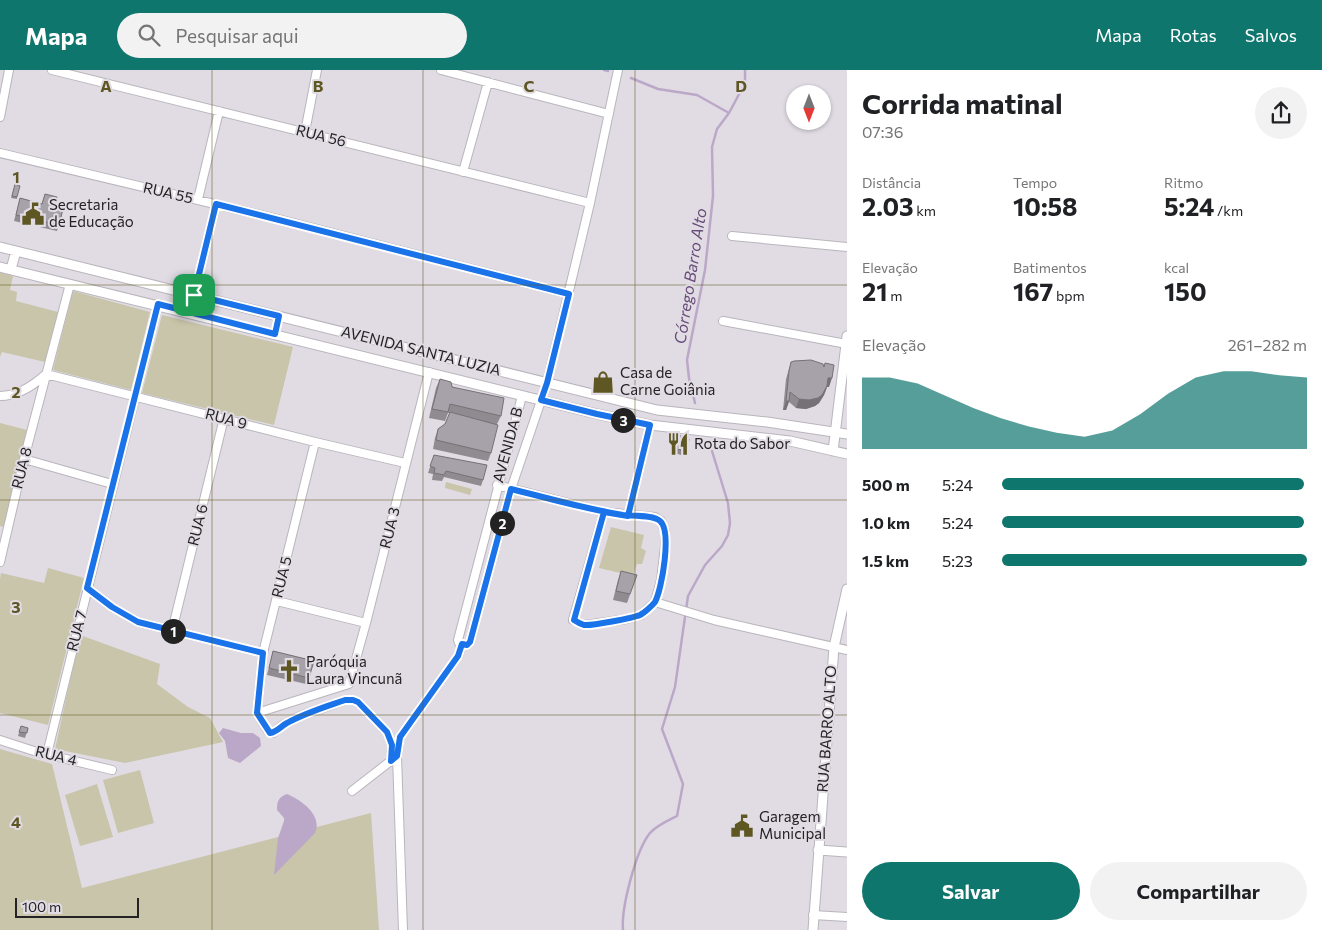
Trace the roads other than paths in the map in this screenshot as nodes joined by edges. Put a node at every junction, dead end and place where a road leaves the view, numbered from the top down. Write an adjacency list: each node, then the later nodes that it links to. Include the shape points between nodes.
1 (9, 70): 9 (street)
2 (52, 70): 7 (street, RUA 56)
3 (317, 70): 10 (street)
4 (441, 70): 6 (street)
5 (618, 70): 8 (street, AVENIDA B)
6 (488, 82): 8 (street); 12 (street)
7 (219, 111): 10 (street, RUA 56); 13 (street)
8 (609, 114): 14 (street, AVENIDA B)
9 (0, 117)
10 (305, 132): 12 (street, RUA 56)
11 (0, 153): 13 (street, RUA 55)
12 (463, 172): 14 (street, RUA 56)
13 (198, 200): 15 (street, RUA 55)
14 (590, 203): 23 (street, AVENIDA B)
15 (216, 204): 23 (street, RUA 55); 24 (street)
16 (732, 236): 18 (street)
17 (0, 247): 19 (street, AVENIDA SANTA LUZIA)
18 (847, 247)
19 (16, 250): 21 (street); 24 (street, AVENIDA SANTA LUZIA)
20 (0, 266): 21 (street, AVENIDA SANTA LUZIA)
21 (11, 269): 22 (street, AVENIDA SANTA LUZIA)
22 (70, 284): 25 (street, AVENIDA SANTA LUZIA); 31 (street, RUA 8)
23 (569, 294): 32 (street, AVENIDA B)
24 (194, 295): 26 (street, AVENIDA SANTA LUZIA)
25 (158, 304): 28 (street, AVENIDA SANTA LUZIA); 34 (street, RUA 7)
26 (279, 316): 28 (street); 32 (street, AVENIDA SANTA LUZIA)
27 (723, 321): 29 (street)
28 (275, 334): 30 (street, AVENIDA SANTA LUZIA)
29 (847, 341): 39 (street)
30 (428, 372): 35 (street, AVENIDA SANTA LUZIA); 45 (street, RUA 3)
31 (46, 374): 33 (street, via 26,388); 34 (street, RUA 9); 44 (street, RUA 8)
32 (547, 383): 36 (street, AVENIDA B); 39 (street, AVENIDA SANTA LUZIA, via 657,410)
33 (0, 396)
34 (135, 396): 37 (street, RUA 9); 46 (street, RUA 7)
35 (522, 396): 36 (street, AVENIDA SANTA LUZIA); 47 (street, AVENIDA B)
36 (541, 400): 38 (street, AVENIDA SANTA LUZIA); 48 (street, AVENIDA B)
37 (224, 418): 41 (street, RUA 9); 57 (street, RUA 6)
38 (650, 425): 42 (street, AVENIDA SANTA LUZIA, via 790,441); 50 (street)
39 (836, 431): 40 (street, AVENIDA SANTA LUZIA); 42 (street)
40 (847, 434)
41 (315, 442): 45 (street, RUA 9); 54 (street, RUA 5)
42 (833, 451): 43 (street, AVENIDA SANTA LUZIA)
43 (847, 454)
44 (24, 459): 46 (street); 51 (street, RUA 8)
45 (405, 463): 56 (street, RUA 3)
46 (112, 484): 52 (street, RUA 7)
47 (497, 485): 48 (street); 58 (street, AVENIDA B, via 458,640)
48 (511, 489): 49 (street); 58 (street, AVENIDA B, via 470,642)
49 (604, 512): 50 (street); 55 (street, via 574,620 585,625 627,619 641,615)
50 (628, 516): 55 (street, via 655,518 661,521 665,531 664,565)
51 (0, 562)
52 (87, 588): 57 (street, via 138,622); 64 (street, RUA 7)
53 (847, 589): 59 (street, RUA BARRO ALTO)
54 (277, 601): 56 (street); 61 (street, RUA 5)
55 (655, 602): 59 (street, via 714,620)
56 (366, 623): 62 (street, RUA 3, via 349,684)
57 (172, 631): 61 (street)
58 (462, 644): 65 (street, via 458,656 400,737)
59 (834, 647): 60 (street); 68 (street, RUA BARRO ALTO)
60 (847, 650)
61 (263, 653): 62 (street, RUA 5)
62 (257, 713): 65 (street, via 268,731 273,733 298,717 353,700 387,732)
63 (0, 740): 64 (street, RUA 4)
64 (47, 754): 66 (street, RUA 4)
65 (394, 759): 67 (street); 72 (street)
66 (112, 770)
67 (352, 791)
68 (818, 850): 69 (street); 70 (street, RUA BARRO ALTO)
69 (847, 852)
70 (814, 915): 71 (street); 73 (street, RUA BARRO ALTO)
71 (847, 917)
72 (403, 930)
73 (813, 930)

